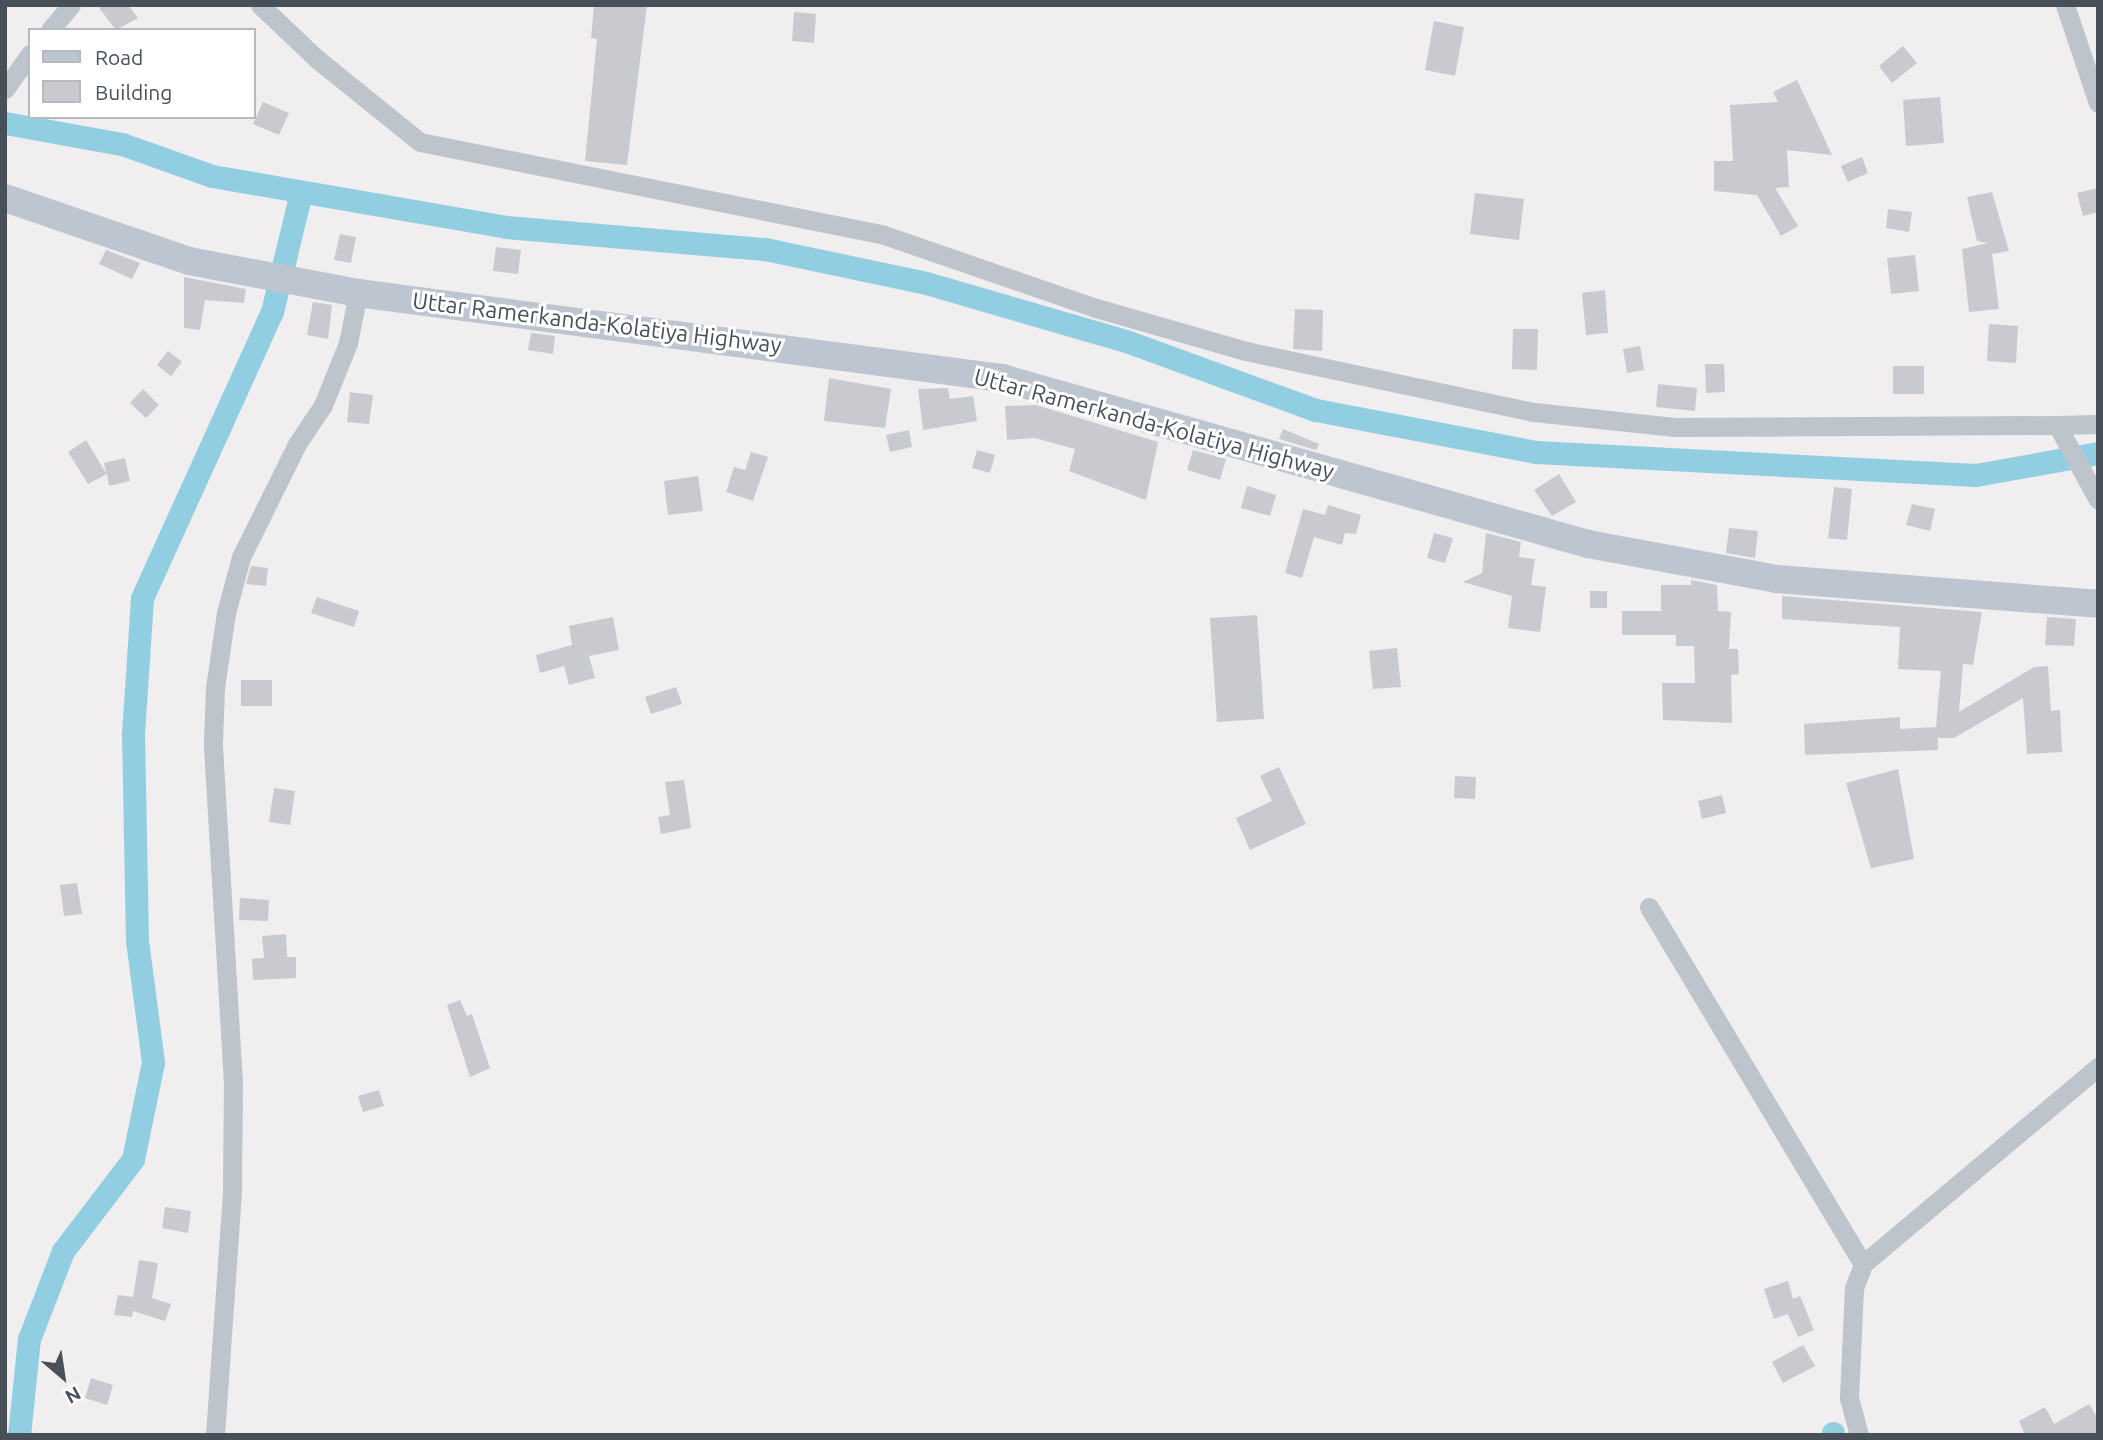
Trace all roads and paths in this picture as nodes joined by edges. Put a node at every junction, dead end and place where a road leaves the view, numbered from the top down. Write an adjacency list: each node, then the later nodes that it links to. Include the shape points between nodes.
1 (71, 5): 4 (street)
2 (260, 5): 11 (street, via 317,59 420,142 884,235 1096,308 1246,351 1534,412 1674,427)
3 (2065, 5): 7 (street)
4 (52, 28)
5 (28, 57): 6 (street)
6 (7, 83)
7 (2098, 103)
8 (5, 198): 9 (street, Uttar Ramerkanda-Kolatiya Highway, via 189,261)
9 (349, 290): 13 (street, Uttar Ramerkanda-Kolatiya Highway, via 1002,378 1588,544 1776,579); 17 (street, via 348,343 323,405 297,444 241,557 226,613 215,688 213,741 233,1083 232,1190)
10 (2098, 424): 11 (street)
11 (2061, 431): 12 (street)
12 (2098, 500)
13 (2098, 604)
14 (1649, 906): 16 (street)
15 (2098, 1067): 16 (street)
16 (1863, 1264): 18 (street, via 1854,1288 1849,1398)
17 (215, 1435)
18 (1859, 1435)

